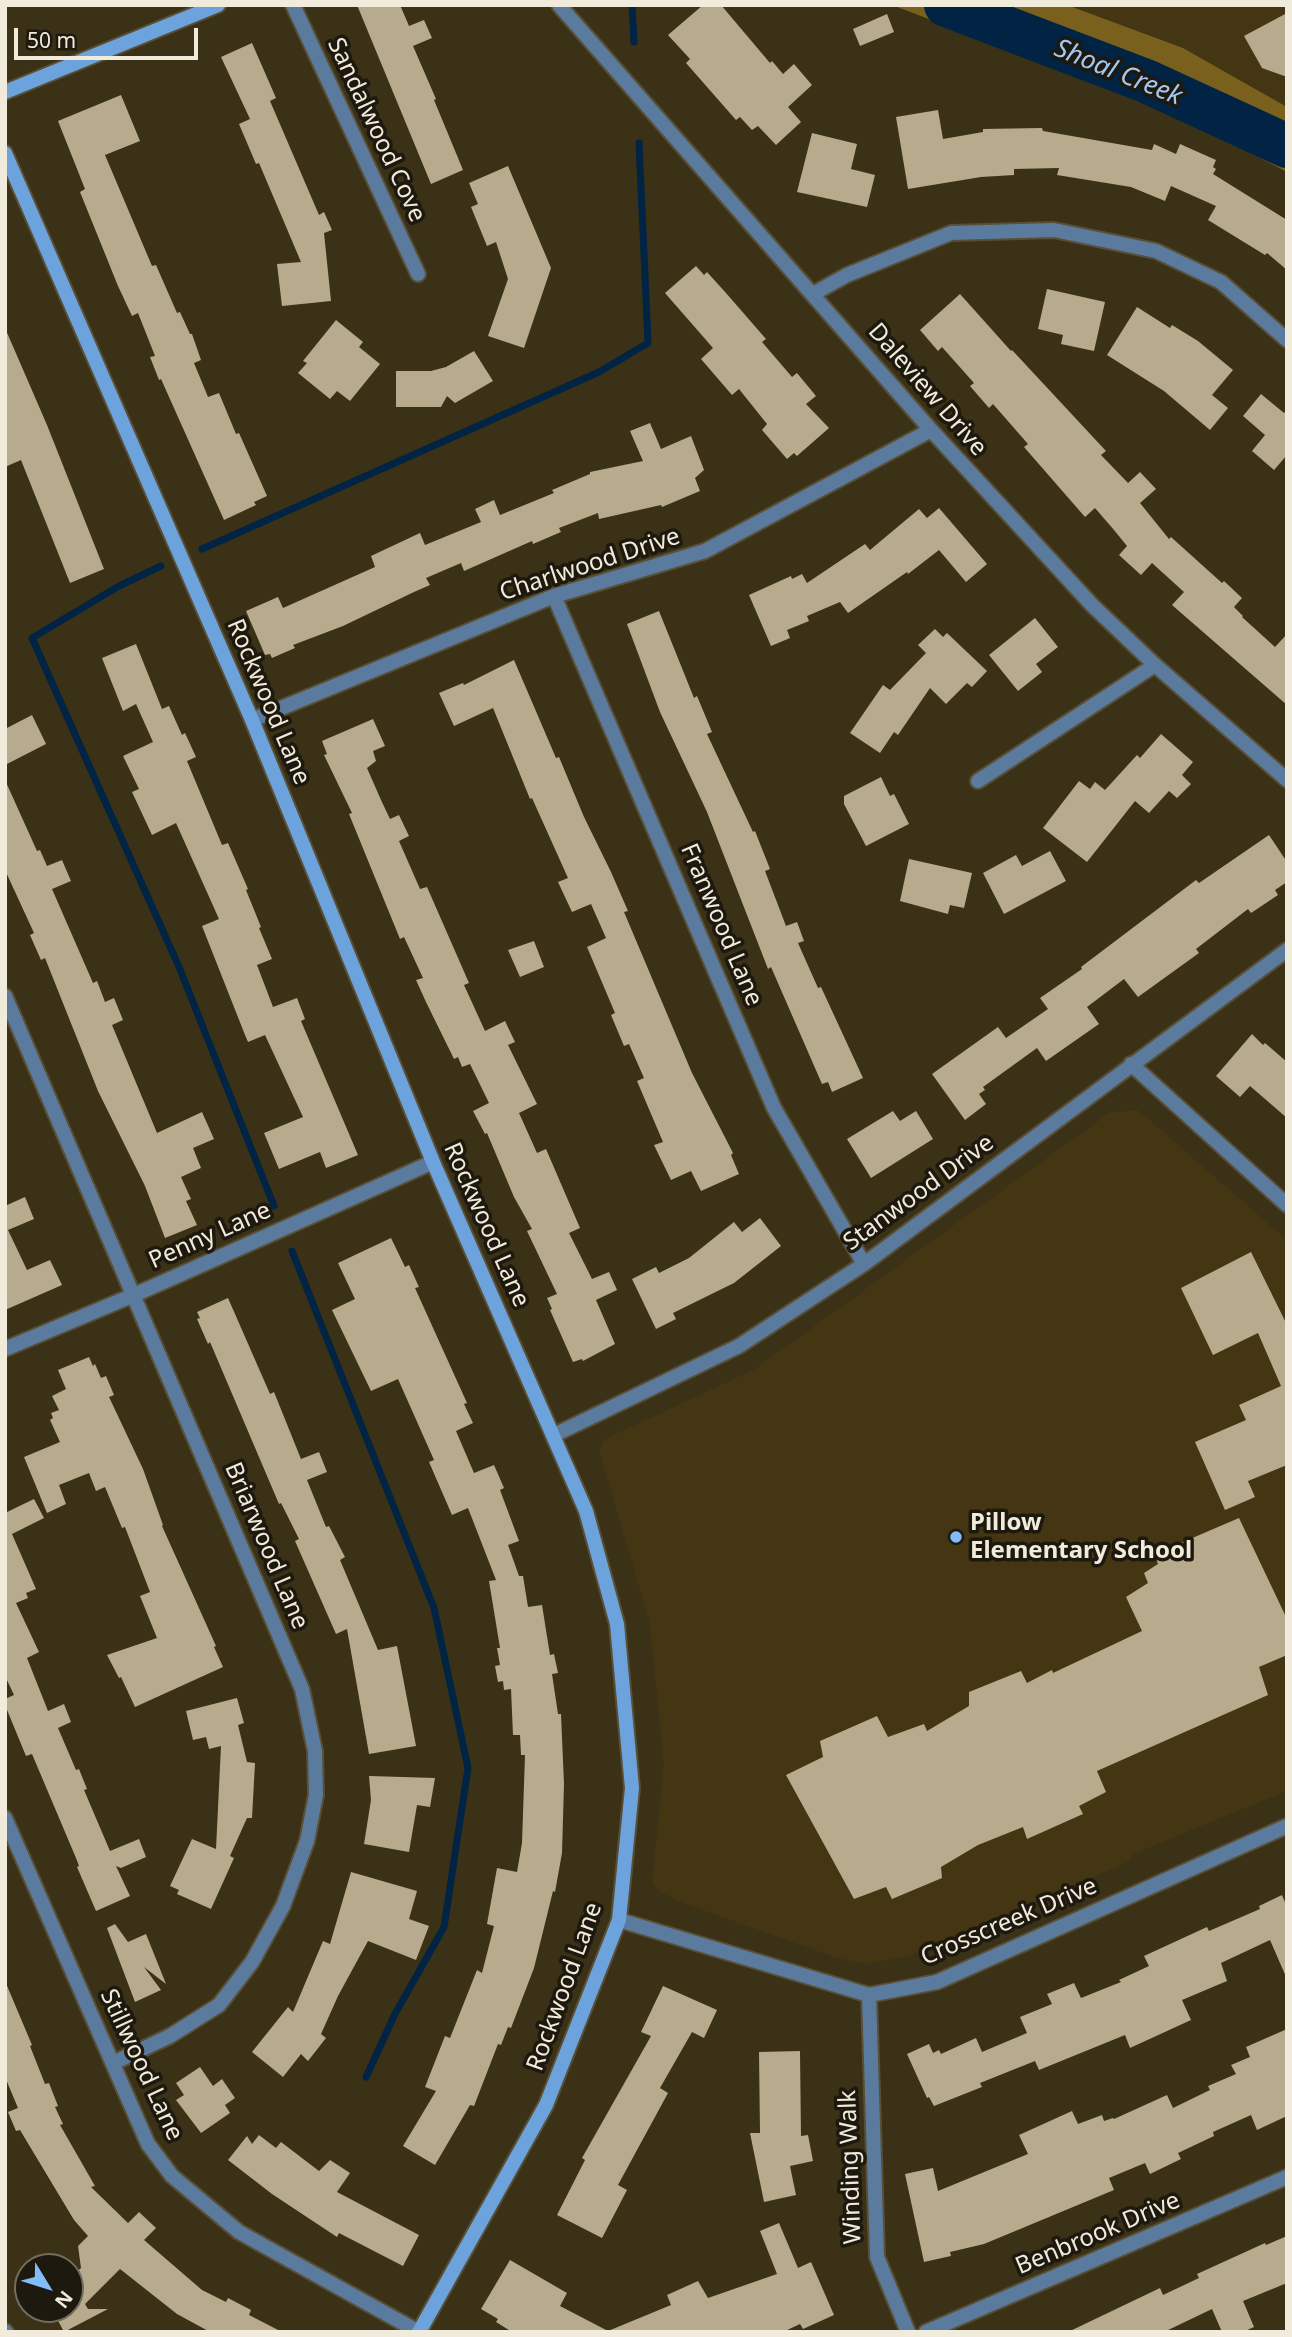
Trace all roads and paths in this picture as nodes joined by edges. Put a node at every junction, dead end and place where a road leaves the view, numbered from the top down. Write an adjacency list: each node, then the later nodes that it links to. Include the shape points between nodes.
1 (218, 5): 4 (street)
2 (293, 5): 6 (street, Sandalwood Cove)
3 (559, 5): 7 (street, Daleview Drive)
4 (5, 92)
5 (5, 153): 12 (street, Rockwood Lane)
6 (418, 274)
7 (814, 294): 8 (street, via 847,275 951,233 1054,230 1156,251 1221,282); 9 (street, Daleview Drive)
8 (1287, 340)
9 (931, 430): 10 (street, Charlwood Drive, via 705,551); 11 (street, Daleview Drive, via 1092,605)
10 (554, 596): 12 (street, Charlwood Drive); 20 (street, Franwood Lane, via 774,1108)
11 (1156, 665): 13 (street, Daleview Drive); 14 (street)
12 (252, 720): 18 (street, Rockwood Lane)
13 (1287, 780)
14 (978, 781)
15 (1287, 950): 17 (street, Stanwood Drive)
16 (5, 996): 21 (street, Briarwood Lane)
17 (1131, 1064): 19 (street); 20 (street, Stanwood Drive)
18 (433, 1162): 21 (street, Penny Lane); 23 (street, Rockwood Lane)
19 (1287, 1205)
20 (864, 1264): 23 (street, Stanwood Drive, via 739,1346)
21 (134, 1295): 22 (street, Penny Lane); 28 (street, Briarwood Lane, via 302,1689 315,1751 316,1796 307,1841 283,1906 252,1962 219,2005 170,2036)
22 (5, 1349)
23 (554, 1435): 26 (street, Rockwood Lane, via 586,1511 617,1624 632,1788)
24 (5, 1818): 28 (street, Stillwood Lane)
25 (1287, 1826): 27 (street, Crosscreek Drive, via 937,1982)
26 (619, 1920): 27 (street, Crosscreek Drive); 30 (street, Rockwood Lane, via 546,2105)
27 (869, 1995): 31 (street, Winding Walk, via 877,2257)
28 (113, 2063): 30 (street, Stillwood Lane, via 148,2144 172,2176 197,2198 239,2232)
29 (1287, 2177): 32 (street, Benbrook Drive)
30 (419, 2332)
31 (908, 2332)
32 (926, 2332)

